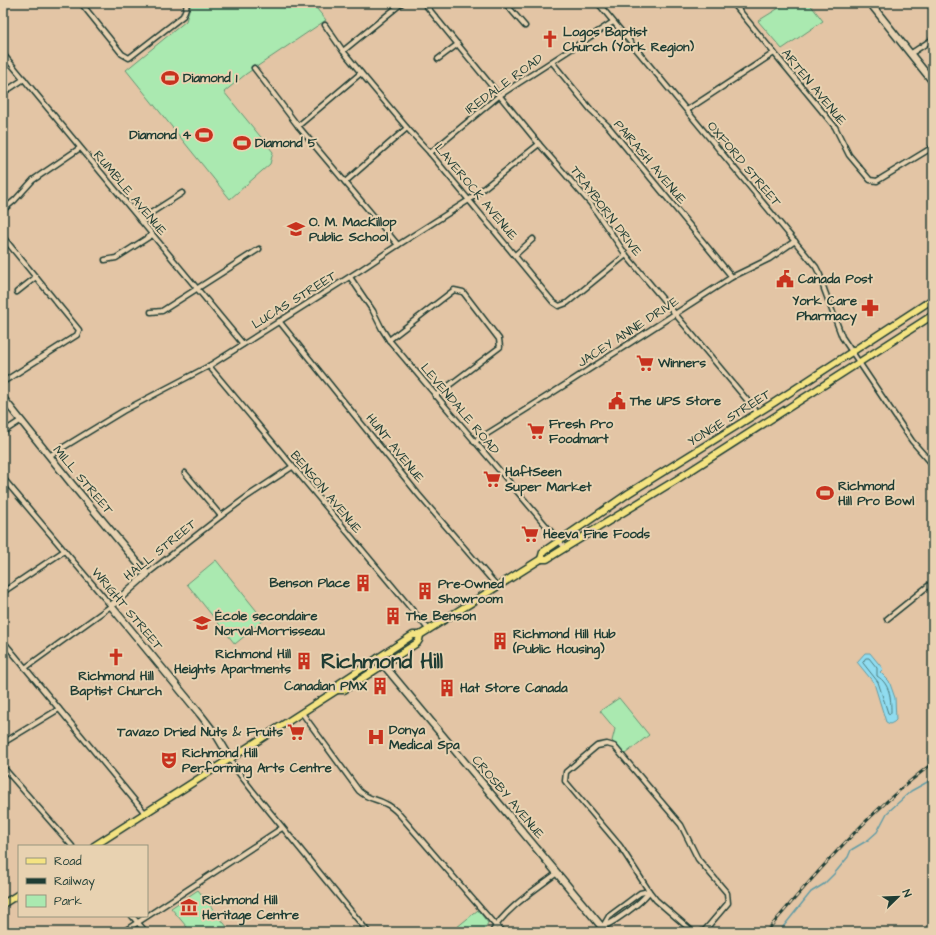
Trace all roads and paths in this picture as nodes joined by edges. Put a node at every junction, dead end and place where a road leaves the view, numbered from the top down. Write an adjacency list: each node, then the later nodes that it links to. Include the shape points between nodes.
1 (81, 3): 2 (street, via 122,54 129,58 182,16)
2 (187, 3)
3 (402, 3): 14 (street)
4 (424, 3): 13 (street, TRAYBORN DRIVE)
5 (505, 3): 11 (street)
6 (598, 3): 9 (street, OXFORD STREET)
7 (733, 3): 15 (street, ARTEN AVENUE)
8 (870, 3): 17 (street)
9 (613, 22): 19 (street, IREDALE ROAD); 26 (street, OXFORD STREET)
10 (325, 25): 14 (street, LAVEROCK AVENUE)
11 (525, 26)
12 (933, 39): 17 (street)
13 (458, 44): 18 (street); 25 (street, TRAYBORN DRIVE)
14 (343, 51): 21 (street, LAVEROCK AVENUE)
15 (774, 53): 26 (street); 30 (street, ARTEN AVENUE, via 836,127 850,155 870,180 877,181)
16 (3, 54): 22 (street, RUMBLE AVENUE)
17 (910, 54): 23 (street)
18 (438, 59)
19 (552, 62): 25 (street, IREDALE ROAD); 49 (street, PAIRASH AVENUE)
20 (254, 68): 27 (street)
21 (361, 73): 27 (street); 28 (street, LAVEROCK AVENUE)
22 (24, 79): 24 (street); 31 (street, RUMBLE AVENUE)
23 (933, 82)
24 (3, 93)
25 (500, 95): 29 (street, TRAYBORN DRIVE); 32 (street, IREDALE ROAD)
26 (687, 110): 41 (street, OXFORD STREET)
27 (298, 126): 33 (street)
28 (407, 128): 32 (street, LAVEROCK AVENUE); 33 (street)
29 (539, 144): 35 (street, LUCAS STREET); 45 (street, TRAYBORN DRIVE, via 591,204)
30 (933, 147)
31 (80, 148): 36 (street, via 33,180 16,200); 37 (street, RUMBLE AVENUE)
32 (430, 153): 35 (street, LAVEROCK AVENUE)
33 (345, 182): 42 (street)
34 (182, 193): 37 (street)
35 (469, 200): 42 (street, LUCAS STREET); 44 (street, LAVEROCK AVENUE)
36 (3, 210)
37 (140, 220): 38 (street, RUMBLE AVENUE)
38 (152, 235): 46 (street, via 116,258); 50 (street, RUMBLE AVENUE)
39 (3, 237): 47 (street)
40 (534, 239): 44 (street)
41 (795, 241): 49 (street, JACEY ANNE DRIVE, via 769,259); 59 (street, OXFORD STREET, via 816,267 842,337)
42 (398, 245): 48 (street, LUCAS STREET)
43 (259, 249): 50 (street)
44 (515, 254): 45 (street, LAVEROCK AVENUE, via 559,306 567,303)
45 (626, 255): 54 (street, TRAYBORN DRIVE)
46 (104, 260)
47 (36, 277): 51 (street); 62 (street, via 79,330 76,336)
48 (350, 277): 56 (street, LUCAS STREET); 57 (street, LEVENDALE ROAD, via 373,311)
49 (732, 277): 54 (street, JACEY ANNE DRIVE)
50 (198, 289): 53 (street, via 162,311); 58 (street, RUMBLE AVENUE)
51 (17, 292)
52 (933, 299): 59 (main road, YONGE STREET)
53 (151, 312)
54 (674, 314): 65 (street, TRAYBORN DRIVE); 68 (street, JACEY ANNE DRIVE)
55 (933, 315): 60 (main road, YONGE STREET)
56 (279, 321): 58 (street, LUCAS STREET); 81 (street, HUNT AVENUE, via 418,494)
57 (388, 340): 63 (street, LEVENDALE ROAD); 63 (street, via 454,290 463,292 499,339 500,347)
58 (243, 344): 61 (street, LUCAS STREET)
59 (852, 351): 60 (street, OXFORD STREET); 65 (main road, YONGE STREET)
60 (859, 362): 70 (street, OXFORD STREET, via 912,442); 76 (main road, YONGE STREET)
61 (208, 366): 69 (street, LUCAS STREET, via 123,411); 71 (street, BENSON AVENUE)
62 (3, 382)
63 (435, 396): 68 (street, LEVENDALE ROAD)
64 (3, 398): 66 (street, MILL STREET)
65 (757, 412): 75 (main road, YONGE STREET, via 629,493)
66 (20, 421): 67 (street); 69 (street, MILL STREET)
67 (3, 432)
68 (474, 442): 75 (street, LEVENDALE ROAD)
69 (49, 456): 79 (street, MILL STREET)
70 (933, 465)
71 (292, 467): 74 (street, HALL STREET); 85 (street, BENSON AVENUE)
72 (185, 473): 74 (street)
73 (3, 478): 77 (street, WRIGHT STREET)
74 (221, 516): 79 (street, HALL STREET)
75 (559, 541): 76 (street, LEVENDALE ROAD); 78 (main road, YONGE STREET, via 543,552)
76 (565, 548): 78 (main road, YONGE STREET, via 547,559)
77 (64, 551): 82 (street); 83 (street, WRIGHT STREET)
78 (541, 559): 81 (main road, YONGE STREET)
79 (147, 574): 83 (street, HALL STREET)
80 (933, 582): 84 (street)
81 (496, 586): 85 (main road, YONGE STREET)
82 (3, 592)
83 (111, 606): 90 (street, HALL STREET); 95 (street, WRIGHT STREET, via 200,714)
84 (887, 619)
85 (428, 630): 86 (main road, YONGE STREET)
86 (420, 635): 88 (main road, YONGE STREET, via 413,635); 89 (main road, YONGE STREET, via 418,642)
87 (3, 641): 90 (street)
88 (378, 658): 89 (street, CROSBY AVENUE); 91 (main road, YONGE STREET, via 340,683)
89 (384, 664): 91 (main road, YONGE STREET, via 344,690); 101 (street, CROSBY AVENUE)
90 (25, 668): 92 (street)
91 (337, 690): 93 (main road, YONGE STREET)
92 (60, 709): 94 (street); 97 (street)
93 (302, 713): 95 (main road, YONGE STREET); 111 (street, via 359,791 366,797 392,807)
94 (3, 743)
95 (230, 758): 97 (main road, YONGE STREET); 98 (street)
96 (3, 767): 99 (street)
97 (145, 813): 100 (main road, YONGE STREET)
98 (282, 828): 107 (street); 115 (street)
99 (71, 845)
100 (96, 845)
101 (557, 873): 111 (street, via 511,910); 112 (street, CROSBY AVENUE)
102 (649, 892): 105 (street, via 640,893); 106 (street); 118 (street); 119 (street, via 620,846 565,781 566,772 597,746 614,746 681,826 698,859 727,893 728,902)
103 (18, 895): 104 (main road)
104 (3, 904)
105 (624, 905): 106 (street); 112 (street, via 609,916)
106 (628, 910): 112 (street)
107 (148, 915)
108 (133, 917): 110 (street)
109 (146, 917): 110 (street)
110 (138, 922): 113 (street); 114 (street)
111 (496, 926): 116 (street); 117 (street)
112 (604, 930)
113 (123, 932)
114 (146, 932)
115 (368, 932)
116 (492, 932)
117 (503, 932)
118 (695, 932)
119 (701, 932)

